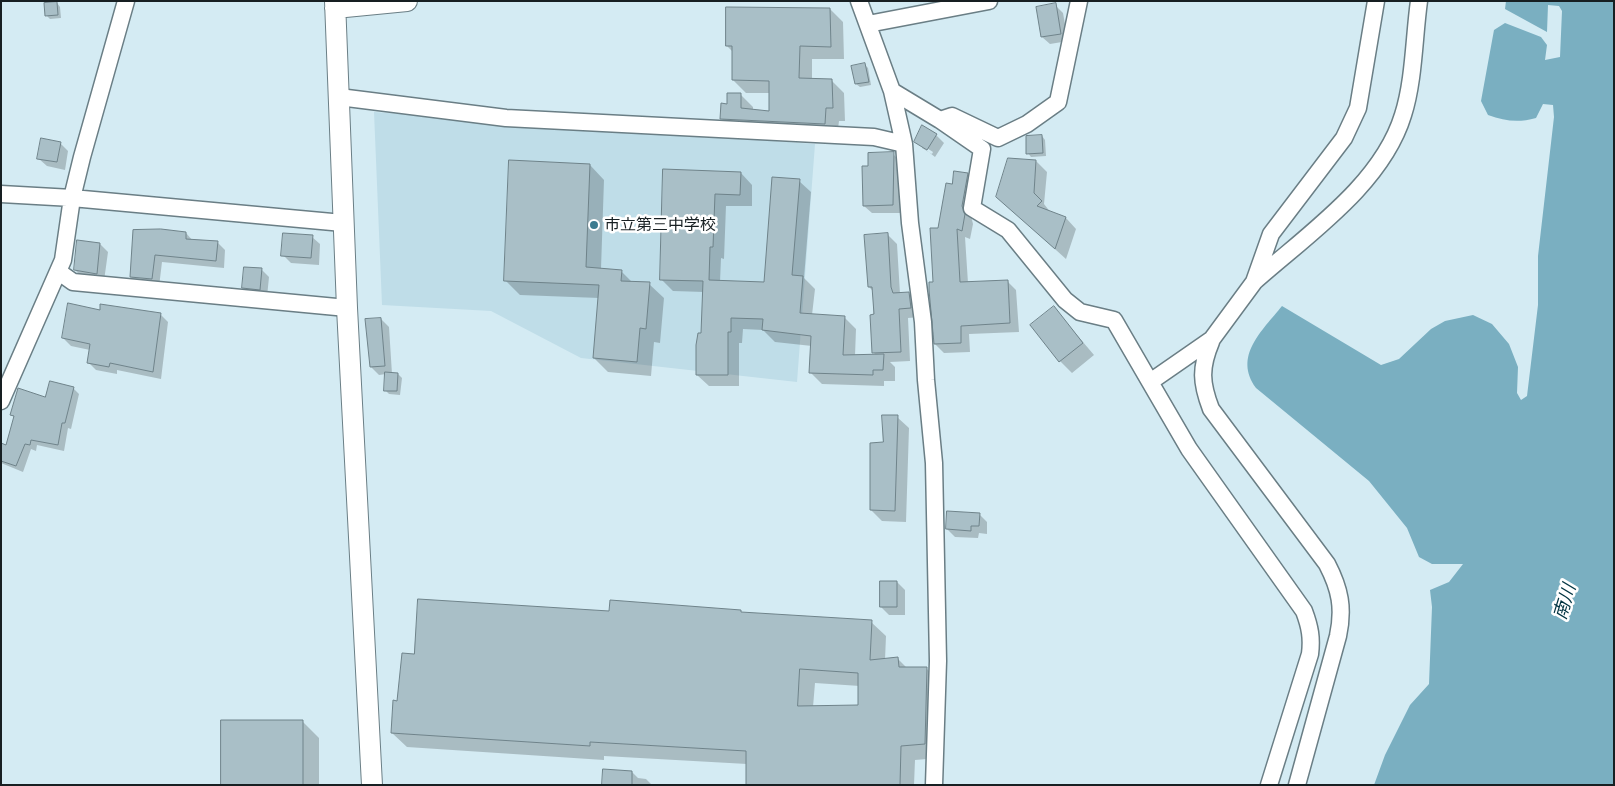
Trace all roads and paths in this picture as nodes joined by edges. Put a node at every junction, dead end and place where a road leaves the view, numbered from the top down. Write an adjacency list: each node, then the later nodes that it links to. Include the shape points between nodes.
1 (126, 1): 15 (street)
2 (407, 1): 8 (street)
3 (859, 1): 9 (street)
4 (1079, 1): 12 (street, via 1058,102 1027,124 998,138 952,116)
5 (1376, 1): 18 (street, via 1358,108 1344,138 1270,234)
6 (1419, 1): 18 (street, via 1407,93 1395,137 1366,183)
7 (984, 2): 9 (street)
8 (335, 5): 11 (street)
9 (868, 24): 10 (street)
10 (892, 91): 12 (street); 13 (street)
11 (339, 97): 13 (street, via 506,118 874,137); 16 (street)
12 (940, 120): 21 (street, via 982,149 972,208 1008,230 1065,300 1080,312 1114,320)
13 (904, 144): 24 (street, via 934,462 938,661)
14 (1, 194): 15 (street)
15 (72, 198): 16 (street); 17 (street)
16 (343, 223): 19 (street)
17 (59, 272): 19 (street, via 73,282); 22 (street)
18 (1254, 282): 20 (street)
19 (347, 308): 23 (street)
20 (1212, 340): 21 (street); 26 (street, via 1203,361 1203,380 1211,409 1327,564 1342,600 1338,636)
21 (1150, 382): 25 (street, via 1189,450 1304,611 1309,623 1312,636 1310,654)
22 (1, 401)
23 (372, 785)
24 (934, 785)
25 (1269, 785)
26 (1297, 785)

